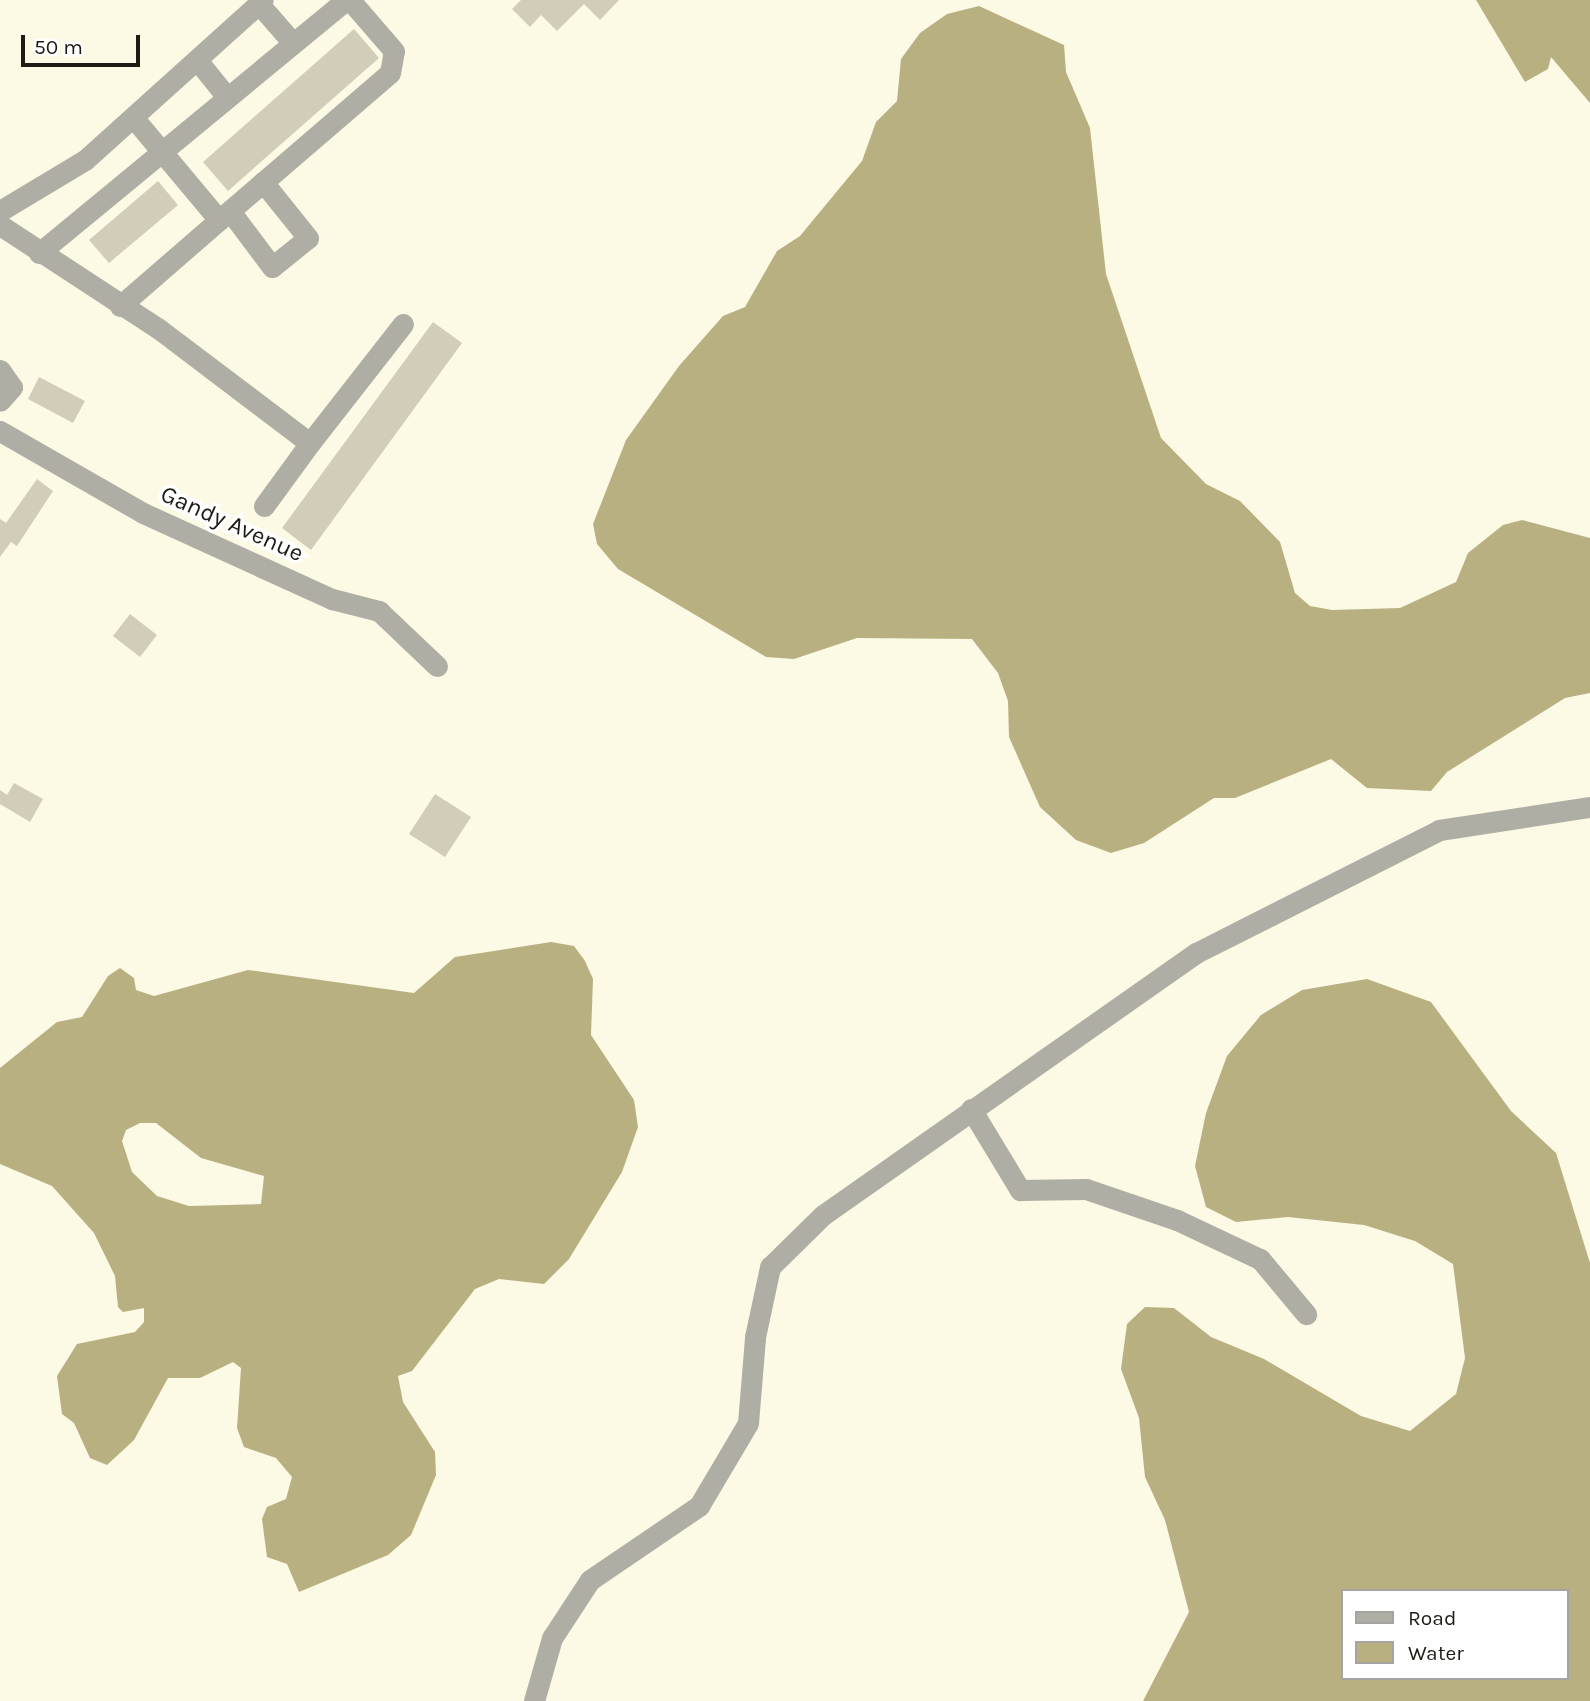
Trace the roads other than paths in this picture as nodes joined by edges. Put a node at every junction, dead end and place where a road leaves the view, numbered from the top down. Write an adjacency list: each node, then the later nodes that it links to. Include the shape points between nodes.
1 (348, 0): 3 (street); 8 (street, via 394,51 390,73)
2 (261, 2): 3 (street); 4 (street)
3 (292, 42): 5 (street)
4 (197, 60): 5 (street); 6 (street)
5 (227, 97): 7 (street)
6 (133, 117): 7 (street); 9 (street, via 85,160)
7 (162, 152): 10 (street); 12 (street)
8 (263, 183): 10 (street); 10 (street, via 308,238 272,267)
9 (0, 211)
10 (224, 216): 13 (street)
11 (0, 225): 12 (street)
12 (39, 253): 13 (street)
13 (120, 306): 16 (street)
14 (403, 324): 16 (street)
15 (0, 431): 18 (street, Gandy Avenue, via 143,513 332,598 379,611)
16 (310, 443): 17 (street)
17 (264, 506)
18 (437, 666)
19 (1590, 807): 20 (street, via 1439,830 1196,953)
20 (971, 1109): 21 (street, via 1020,1190 1086,1189 1177,1220 1260,1259); 22 (street, via 823,1215 771,1267 755,1337 747,1423 699,1506 590,1580 552,1638)
21 (1306, 1314)
22 (534, 1701)

